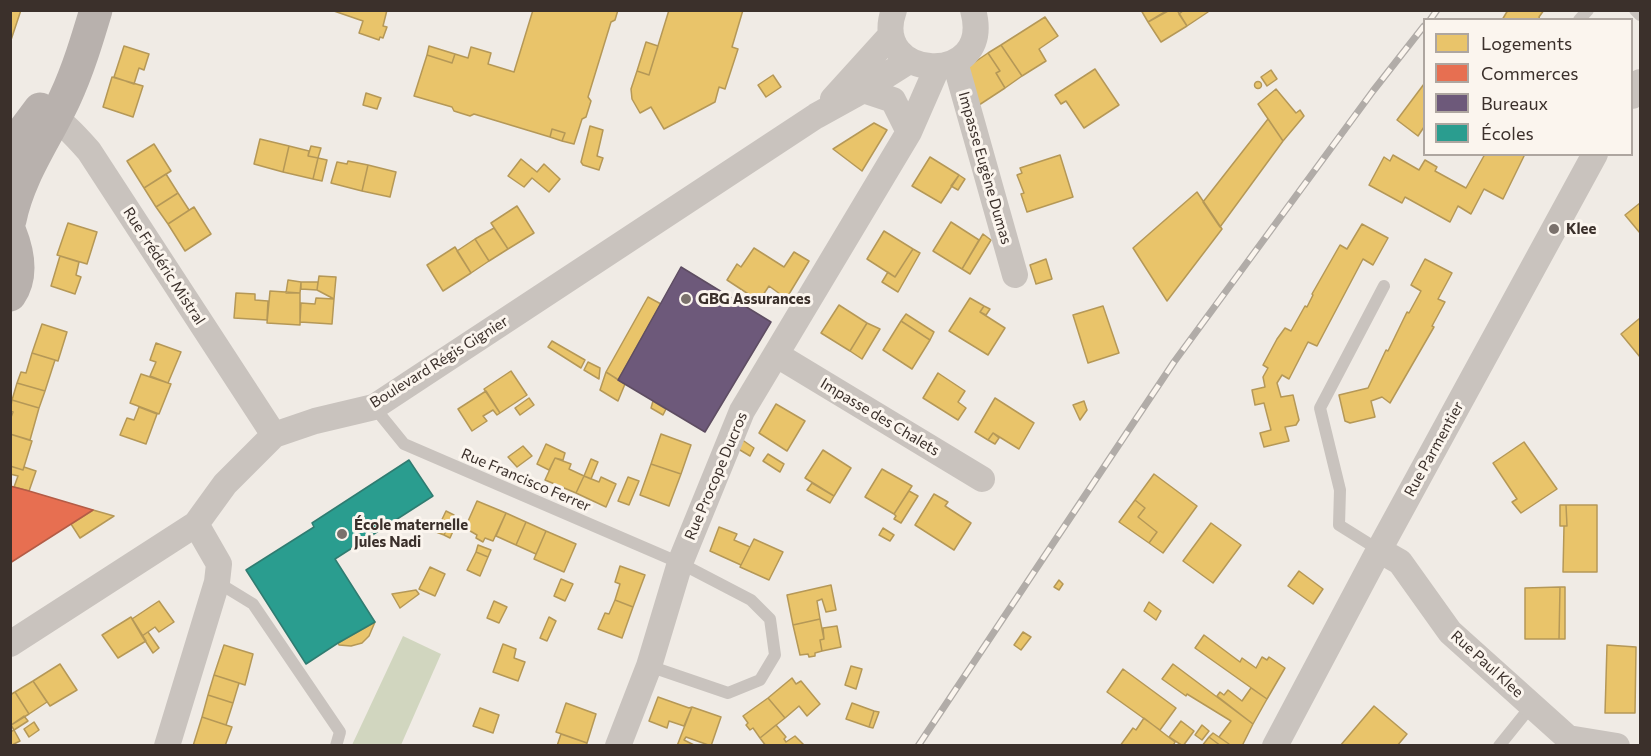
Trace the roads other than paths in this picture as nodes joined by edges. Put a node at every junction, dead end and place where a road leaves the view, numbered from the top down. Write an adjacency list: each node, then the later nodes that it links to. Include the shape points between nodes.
1 (72, 10): 10 (main road)
2 (96, 10): 10 (main road, via 77,68)
3 (1635, 10): 5 (lane)
4 (974, 11): 8 (street, via 973,40 966,52)
5 (1641, 15)
6 (892, 23): 7 (street, Boulevard Régis Gignier, via 901,54); 11 (street, Boulevard Régis Gignier)
7 (909, 61): 8 (street, via 922,66); 9 (street, Boulevard Régis Gignier)
8 (946, 65): 12 (street, Rue Procope Ducros); 17 (street, Impasse Eugène Dumas)
9 (863, 90): 11 (street, Boulevard Régis Gignier); 12 (street, via 893,100)
10 (48, 112): 13 (main road); 15 (main road); 22 (street, Rue Frédéric Mistral, via 89,151)
11 (816, 116): 21 (street, Boulevard Régis Gignier)
12 (909, 132): 20 (street, Rue Procope Ducros)
13 (10, 149)
14 (1594, 156): 25 (street, Rue Parmentier)
15 (10, 220)
16 (10, 232): 19 (main road, via 18,269 16,286)
17 (1015, 275)
18 (1384, 286): 25 (lane, via 1320,408 1340,490 1339,525)
19 (10, 295)
20 (777, 355): 23 (street, Impasse des Chalets); 26 (street, Rue Procope Ducros, via 742,411)
21 (374, 407): 22 (street, Boulevard Régis Gignier); 26 (lane, Rue Francisco Ferrer, via 404,444)
22 (274, 435): 24 (street, Boulevard Régis Gignier, via 225,484)
23 (982, 479)
24 (196, 524): 27 (street, via 219,564); 28 (street, Boulevard Régis Gignier)
25 (1379, 550): 30 (street, Rue Paul Klee, via 1400,562 1450,632); 34 (street, Rue Parmentier)
26 (680, 563): 29 (street, Rue Procope Ducros); 29 (lane, Rue Francisco Ferrer, via 751,600 770,619 775,655 760,680 728,693)
27 (217, 582): 31 (street); 32 (lane, via 253,604 340,732)
28 (10, 644)
29 (649, 666): 33 (street, Rue Procope Ducros)
30 (1532, 705): 35 (lane); 36 (street, Rue Paul Klee, via 1568,738)
31 (167, 746)
32 (336, 746)
33 (618, 746)
34 (1275, 746)
35 (1499, 746)
36 (1617, 746)

